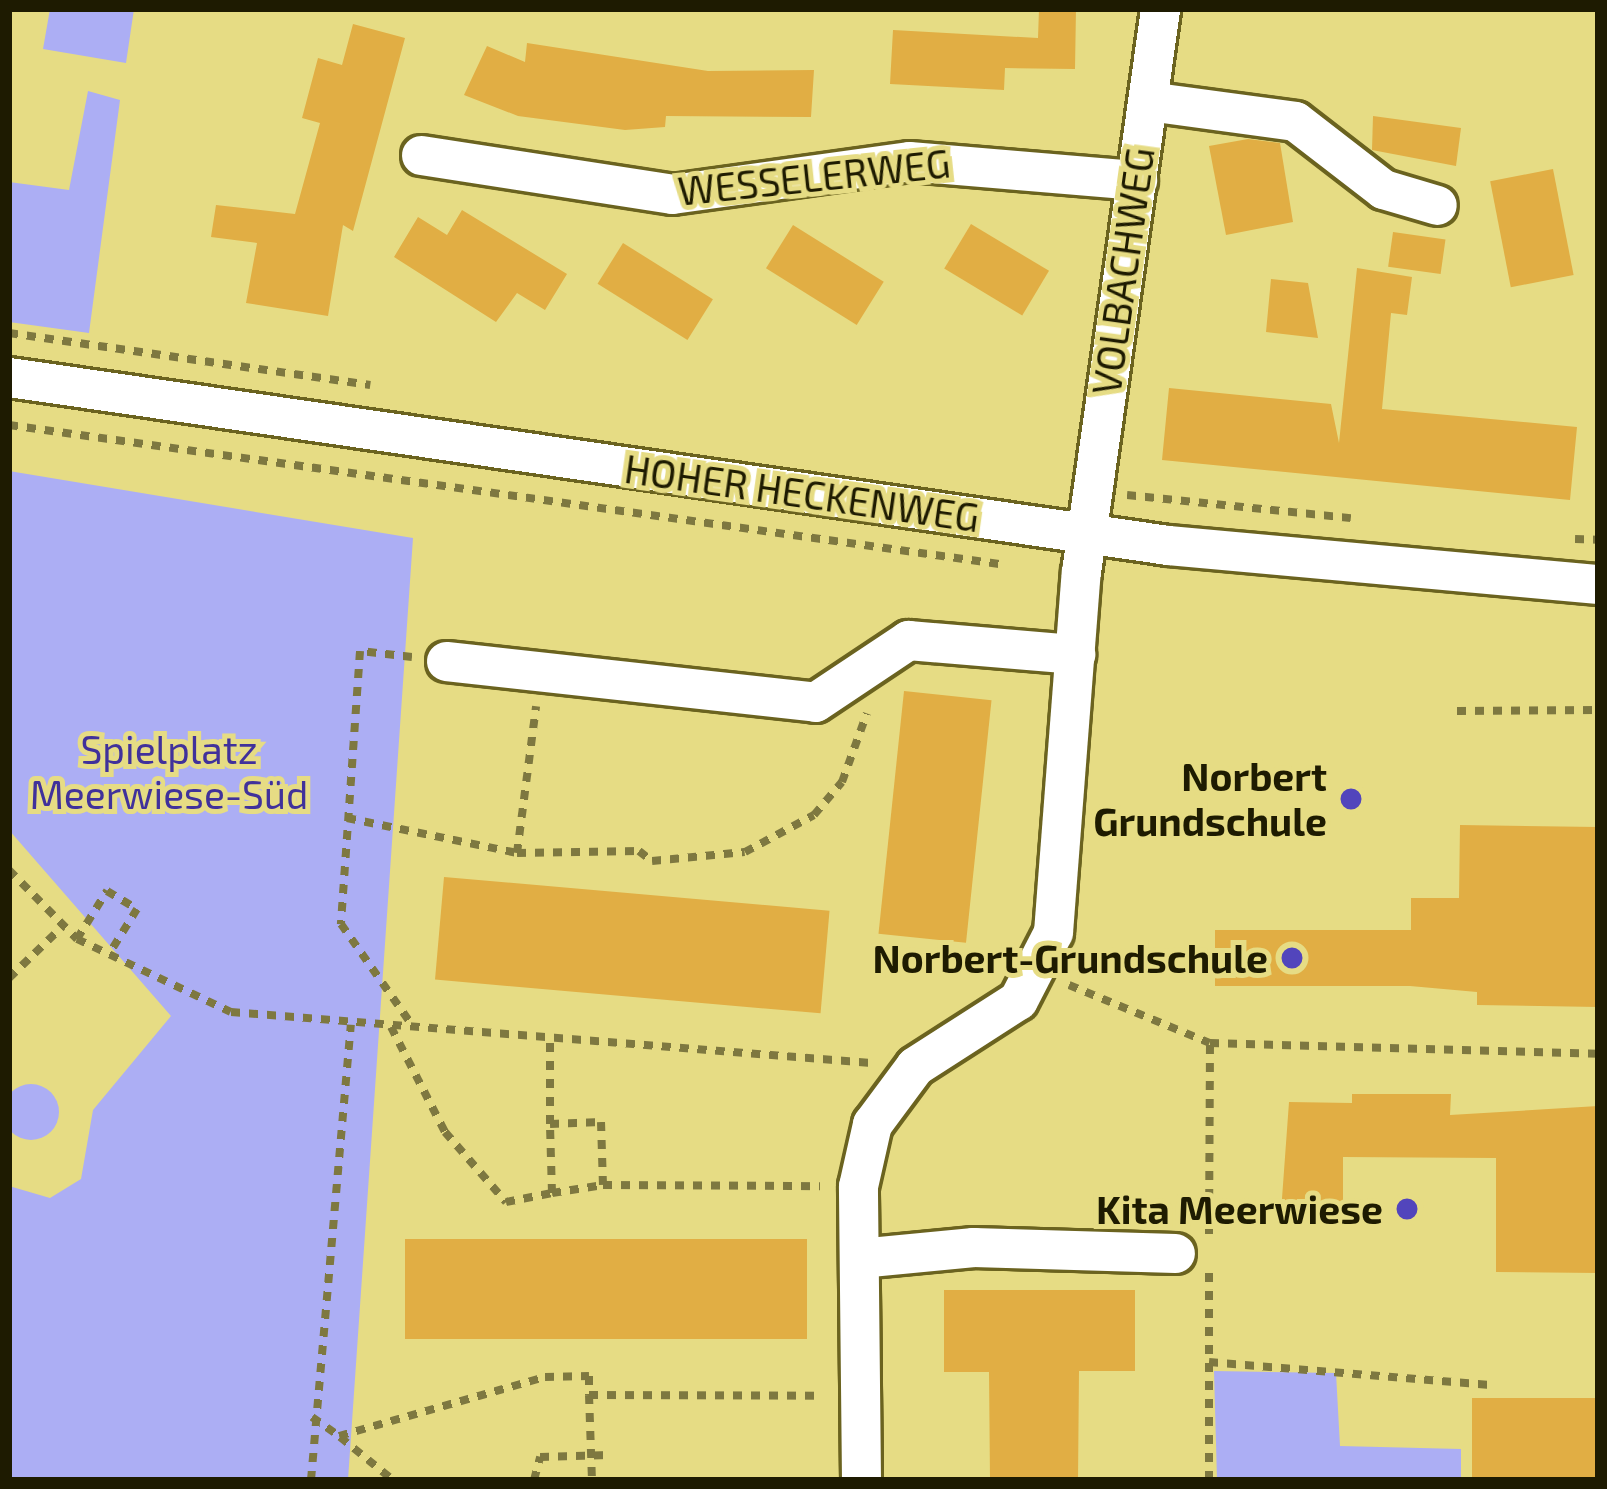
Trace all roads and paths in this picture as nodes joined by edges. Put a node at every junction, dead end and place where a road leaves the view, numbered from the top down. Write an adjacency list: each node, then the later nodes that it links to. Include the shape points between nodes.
1 (1160, 9): 2 (street, VOLBACHWEG)
2 (1148, 101): 4 (street, VOLBACHWEG); 5 (street, via 1295,121 1383,189)
3 (421, 155): 4 (street, WESSELERWEG, via 672,194 909,161)
4 (1137, 180): 7 (street, VOLBACHWEG)
5 (1437, 206)
6 (9, 377): 9 (street, HOHER HECKENWEG)
7 (1091, 492): 8 (path); 9 (street, VOLBACHWEG)
8 (1373, 520)
9 (1086, 533): 12 (street, HOHER HECKENWEG); 14 (street, VOLBACHWEG)
10 (1553, 538): 11 (path)
11 (1598, 540)
12 (1598, 584)
13 (878, 652): 14 (street, via 908,640); 16 (street, via 815,702); 20 (path, via 842,782 783,840 699,860)
14 (1076, 654): 25 (street, VOLBACHWEG)
15 (446, 661): 16 (street); 19 (path, via 360,651)
16 (541, 670): 20 (path)
17 (1598, 710): 18 (path)
18 (1457, 711)
19 (347, 818): 20 (path); 29 (path, via 340,924)
20 (517, 853)
21 (9, 869): 22 (path)
22 (62, 927): 23 (path); 26 (path)
23 (77, 939): 24 (path); 24 (path, via 107,891 137,909)
24 (109, 954): 27 (path, via 231,1012)
25 (1040, 973): 31 (path, via 1210,1043); 32 (street)
26 (9, 978)
27 (351, 1025): 28 (path); 43 (path)
28 (391, 1028): 29 (path); 36 (path, via 445,1132 506,1202)
29 (415, 1029): 30 (path)
30 (550, 1039): 32 (path); 33 (path)
31 (1598, 1054)
32 (915, 1066): 35 (street, via 872,1124)
33 (550, 1124): 34 (path, via 602,1122); 36 (path)
34 (603, 1185): 35 (path); 36 (path)
35 (858, 1186): 38 (street)
36 (552, 1193)
37 (1175, 1253): 38 (street, via 973,1247)
38 (859, 1258): 42 (street)
39 (1209, 1362): 40 (path)
40 (1490, 1385)
41 (589, 1395): 42 (path); 44 (path, via 589,1376 495,1383); 46 (path)
42 (860, 1396): 51 (street)
43 (312, 1418): 44 (path); 47 (path)
44 (339, 1436): 48 (path)
45 (609, 1455): 46 (path)
46 (592, 1456): 49 (path, via 540,1457); 50 (path)
47 (311, 1480)
48 (393, 1480)
49 (534, 1480)
50 (592, 1480)
51 (861, 1480)

